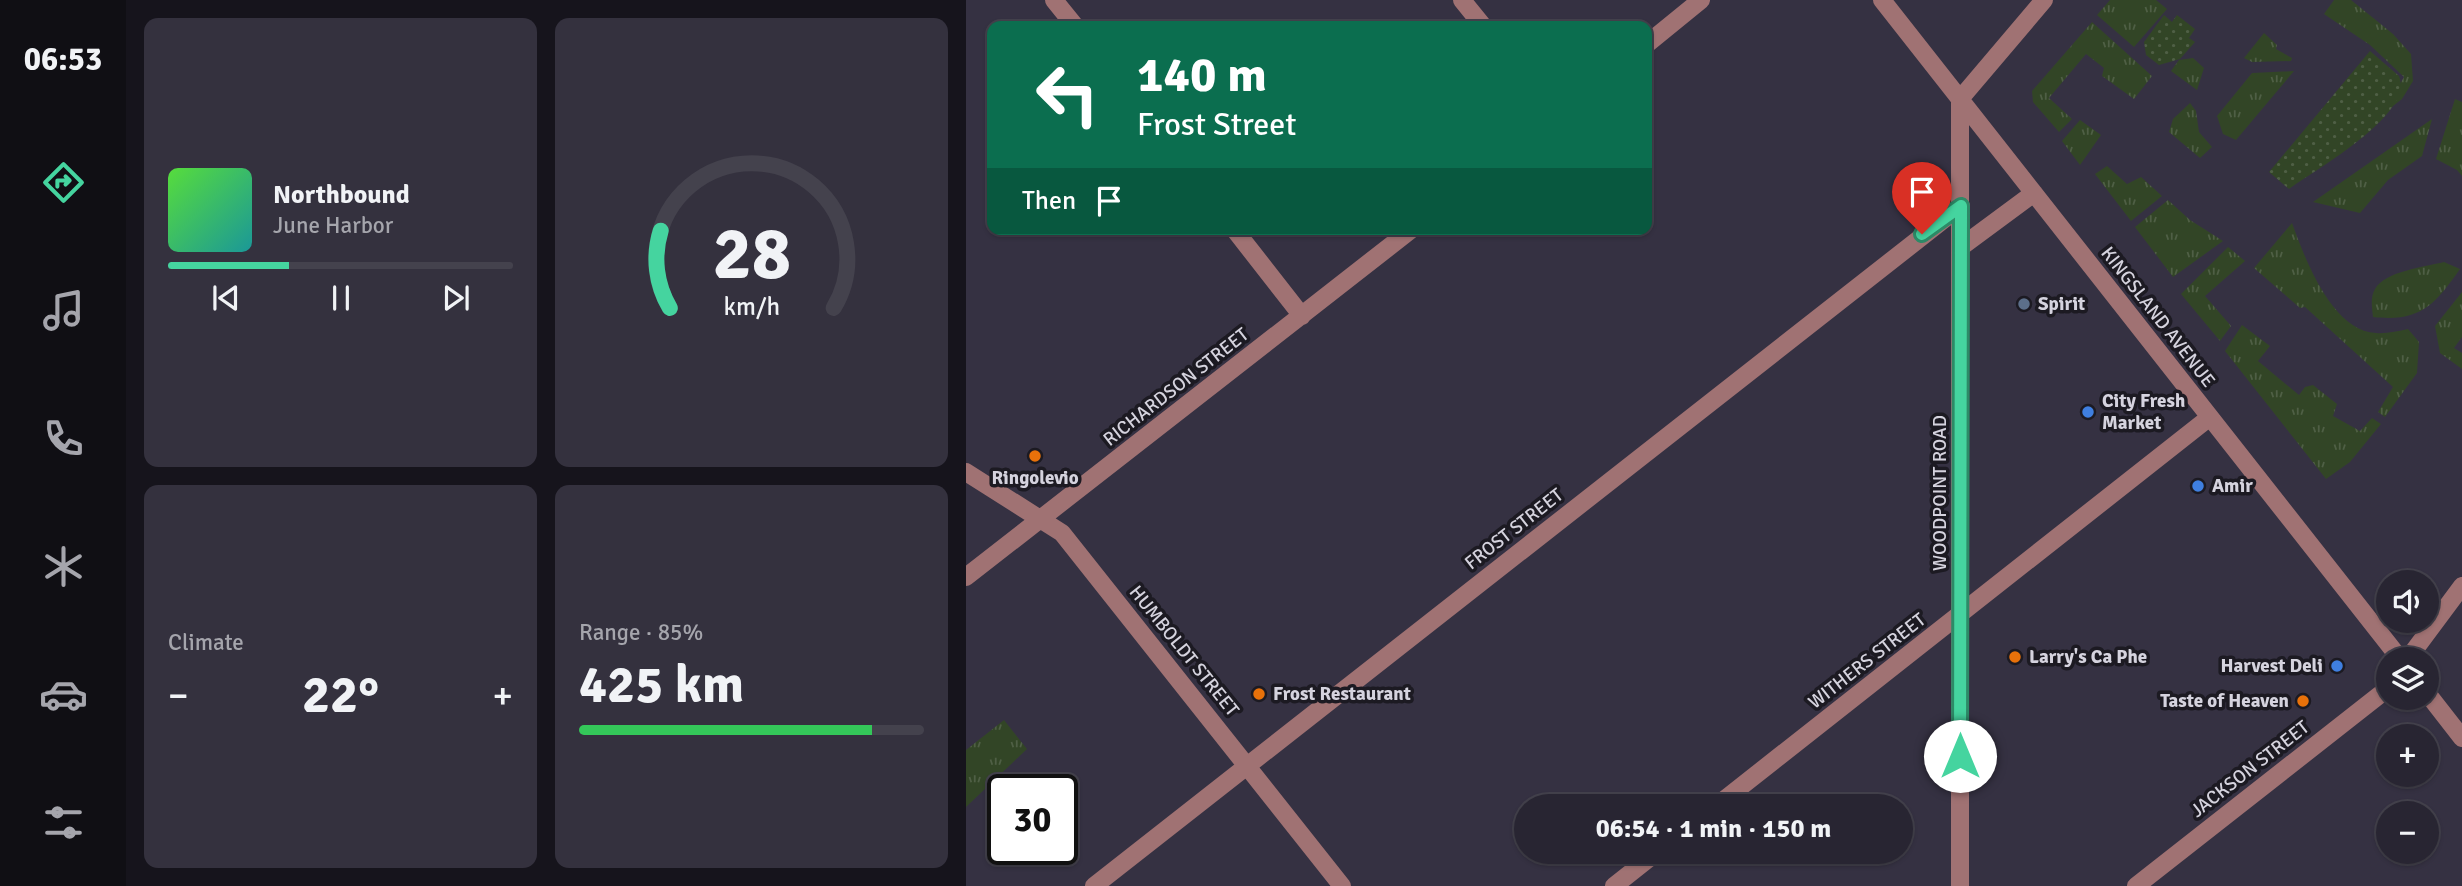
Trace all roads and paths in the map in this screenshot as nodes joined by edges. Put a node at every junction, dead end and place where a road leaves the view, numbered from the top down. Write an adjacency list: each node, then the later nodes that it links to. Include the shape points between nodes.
1 (1054, 0): 6 (street)
2 (1462, 0): 7 (street)
3 (1701, 0): 8 (street)
4 (1882, 0): 9 (street, KINGSLAND AVENUE)
5 (2043, 0): 9 (street)
6 (1071, 21)
7 (1479, 21)
8 (1652, 40)
9 (1960, 99): 10 (street, KINGSLAND AVENUE); 11 (street, WOODPOINT ROAD)
10 (2034, 193): 14 (street); 16 (street, KINGSLAND AVENUE)
11 (1961, 206): 14 (street, WOODPOINT ROAD); 27 (street, FROST STREET)
12 (1239, 235): 15 (street)
13 (1404, 235): 15 (street, RICHARDSON STREET)
14 (1961, 247): 21 (street, WOODPOINT ROAD)
15 (1302, 316): 18 (street, RICHARDSON STREET)
16 (2210, 417): 21 (street, WITHERS STREET); 22 (street, KINGSLAND AVENUE)
17 (966, 472): 18 (street, HUMBOLDT STREET)
18 (1042, 520): 19 (street, RICHARDSON STREET); 27 (street, HUMBOLDT STREET, via 1062,533)
19 (966, 577)
20 (2462, 586): 23 (street)
21 (1961, 614): 28 (street, WITHERS STREET); 33 (street, WOODPOINT ROAD)
22 (2390, 647)
23 (2417, 647)
24 (2376, 698): 34 (street, JACKSON STREET)
25 (2439, 709): 26 (street)
26 (2462, 737)
27 (1248, 765): 30 (street, FROST STREET); 31 (street, HUMBOLDT STREET)
28 (1732, 794)
29 (1642, 864): 32 (street)
30 (1094, 886)
31 (1342, 886)
32 (1614, 886)
33 (1960, 886)
34 (2136, 886)

